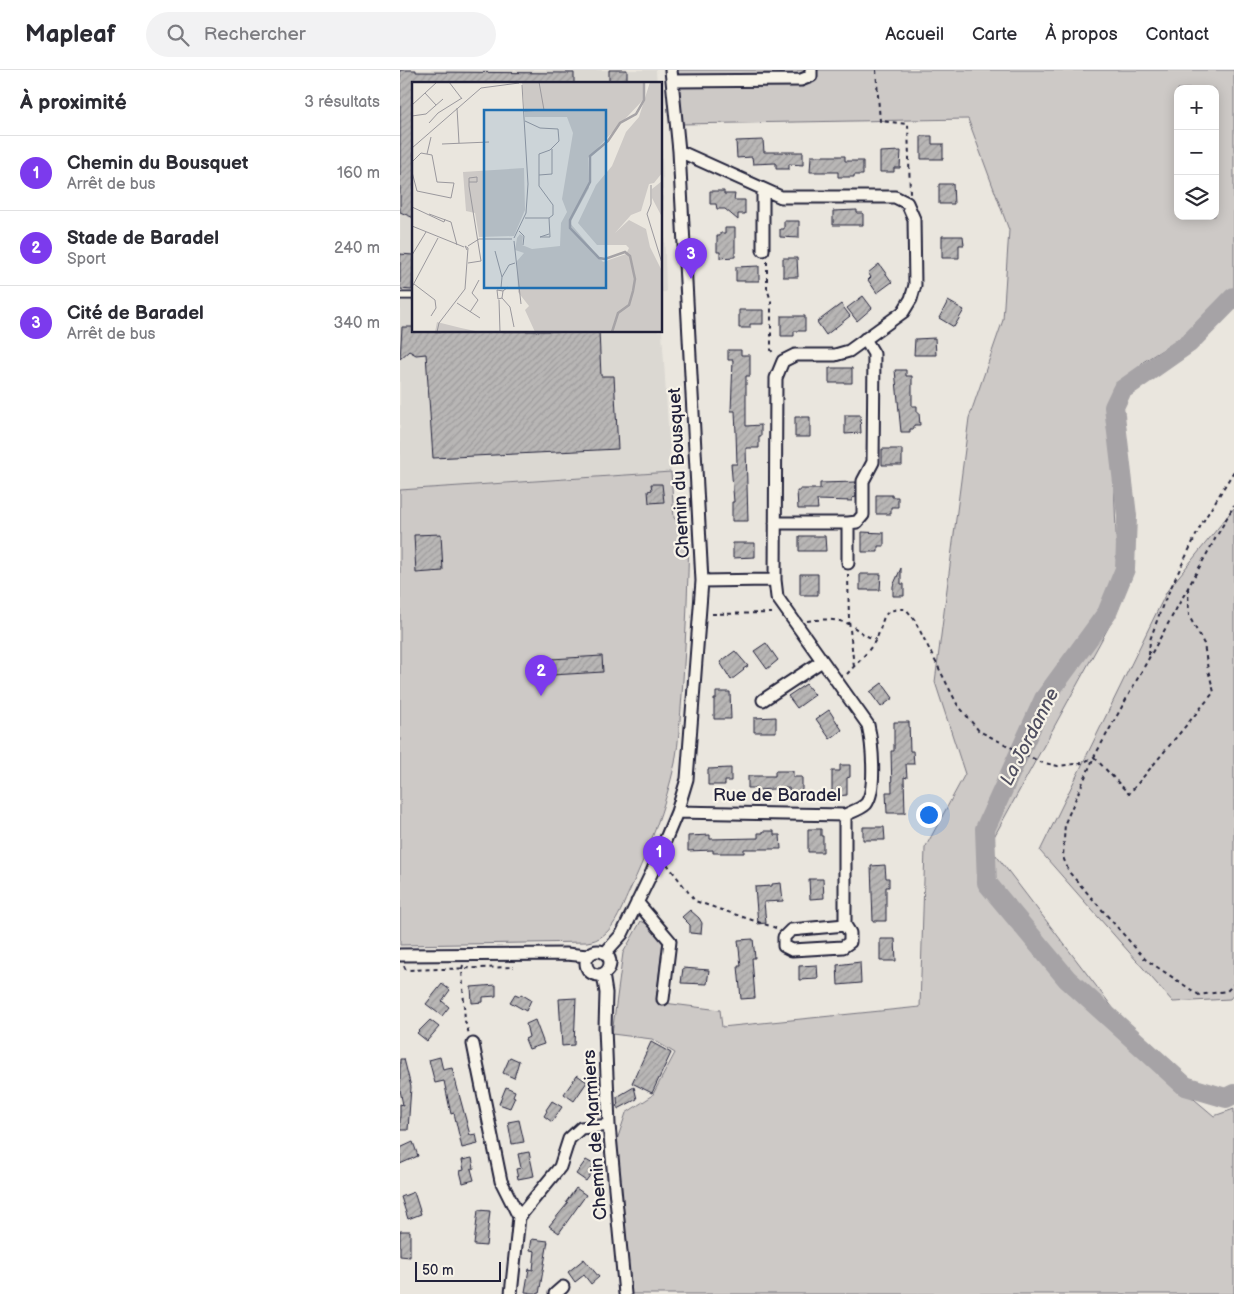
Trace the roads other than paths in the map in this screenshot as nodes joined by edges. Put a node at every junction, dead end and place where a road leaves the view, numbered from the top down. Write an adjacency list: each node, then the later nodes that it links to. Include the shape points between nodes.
1 (812, 70): 2 (street, via 811,76 801,80)
2 (672, 75): 3 (street, Chemin du Bousquet)
3 (679, 151): 4 (street); 11 (street, Chemin du Bousquet)
4 (763, 189): 5 (street); 6 (street, via 780,197 895,197 907,203 914,219 915,285 911,299 903,312)
5 (763, 250)
6 (865, 339): 7 (street, Rue de Baradel, via 835,355 795,355 782,361 776,378); 8 (street, via 874,354 872,462 863,481 863,515 857,522)
7 (775, 522): 8 (street); 10 (street, Rue de Baradel)
8 (848, 523): 9 (street)
9 (848, 563)
10 (775, 580): 11 (street); 12 (street, Rue de Baradel, via 777,597)
11 (702, 581): 14 (street, Chemin du Bousquet, via 687,779)
12 (822, 661): 13 (street); 15 (street, Rue de Baradel, via 868,726 872,739 872,791 865,804)
13 (764, 700)
14 (677, 812): 15 (street, Rue de Baradel); 16 (street, Chemin du Bousquet)
15 (845, 815): 17 (street)
16 (637, 902): 18 (street, Chemin du Bousquet, via 622,934); 22 (street, via 670,941)
17 (845, 925): 17 (street, via 791,930 784,937 784,946 792,950 843,947 850,942 850,933)
18 (605, 953): 20 (street, via 596,951); 21 (street, via 610,964)
19 (400, 955): 20 (street)
20 (588, 956): 21 (street, via 586,965 590,972)
21 (603, 974): 24 (street, Chemin de Marmiers)
22 (663, 999)
23 (473, 1044): 25 (street, via 501,1181)
24 (609, 1125): 25 (street, via 581,1128 569,1139 560,1167); 27 (street, Chemin de Marmiers)
25 (519, 1217): 26 (street)
26 (511, 1294)
27 (625, 1294)

